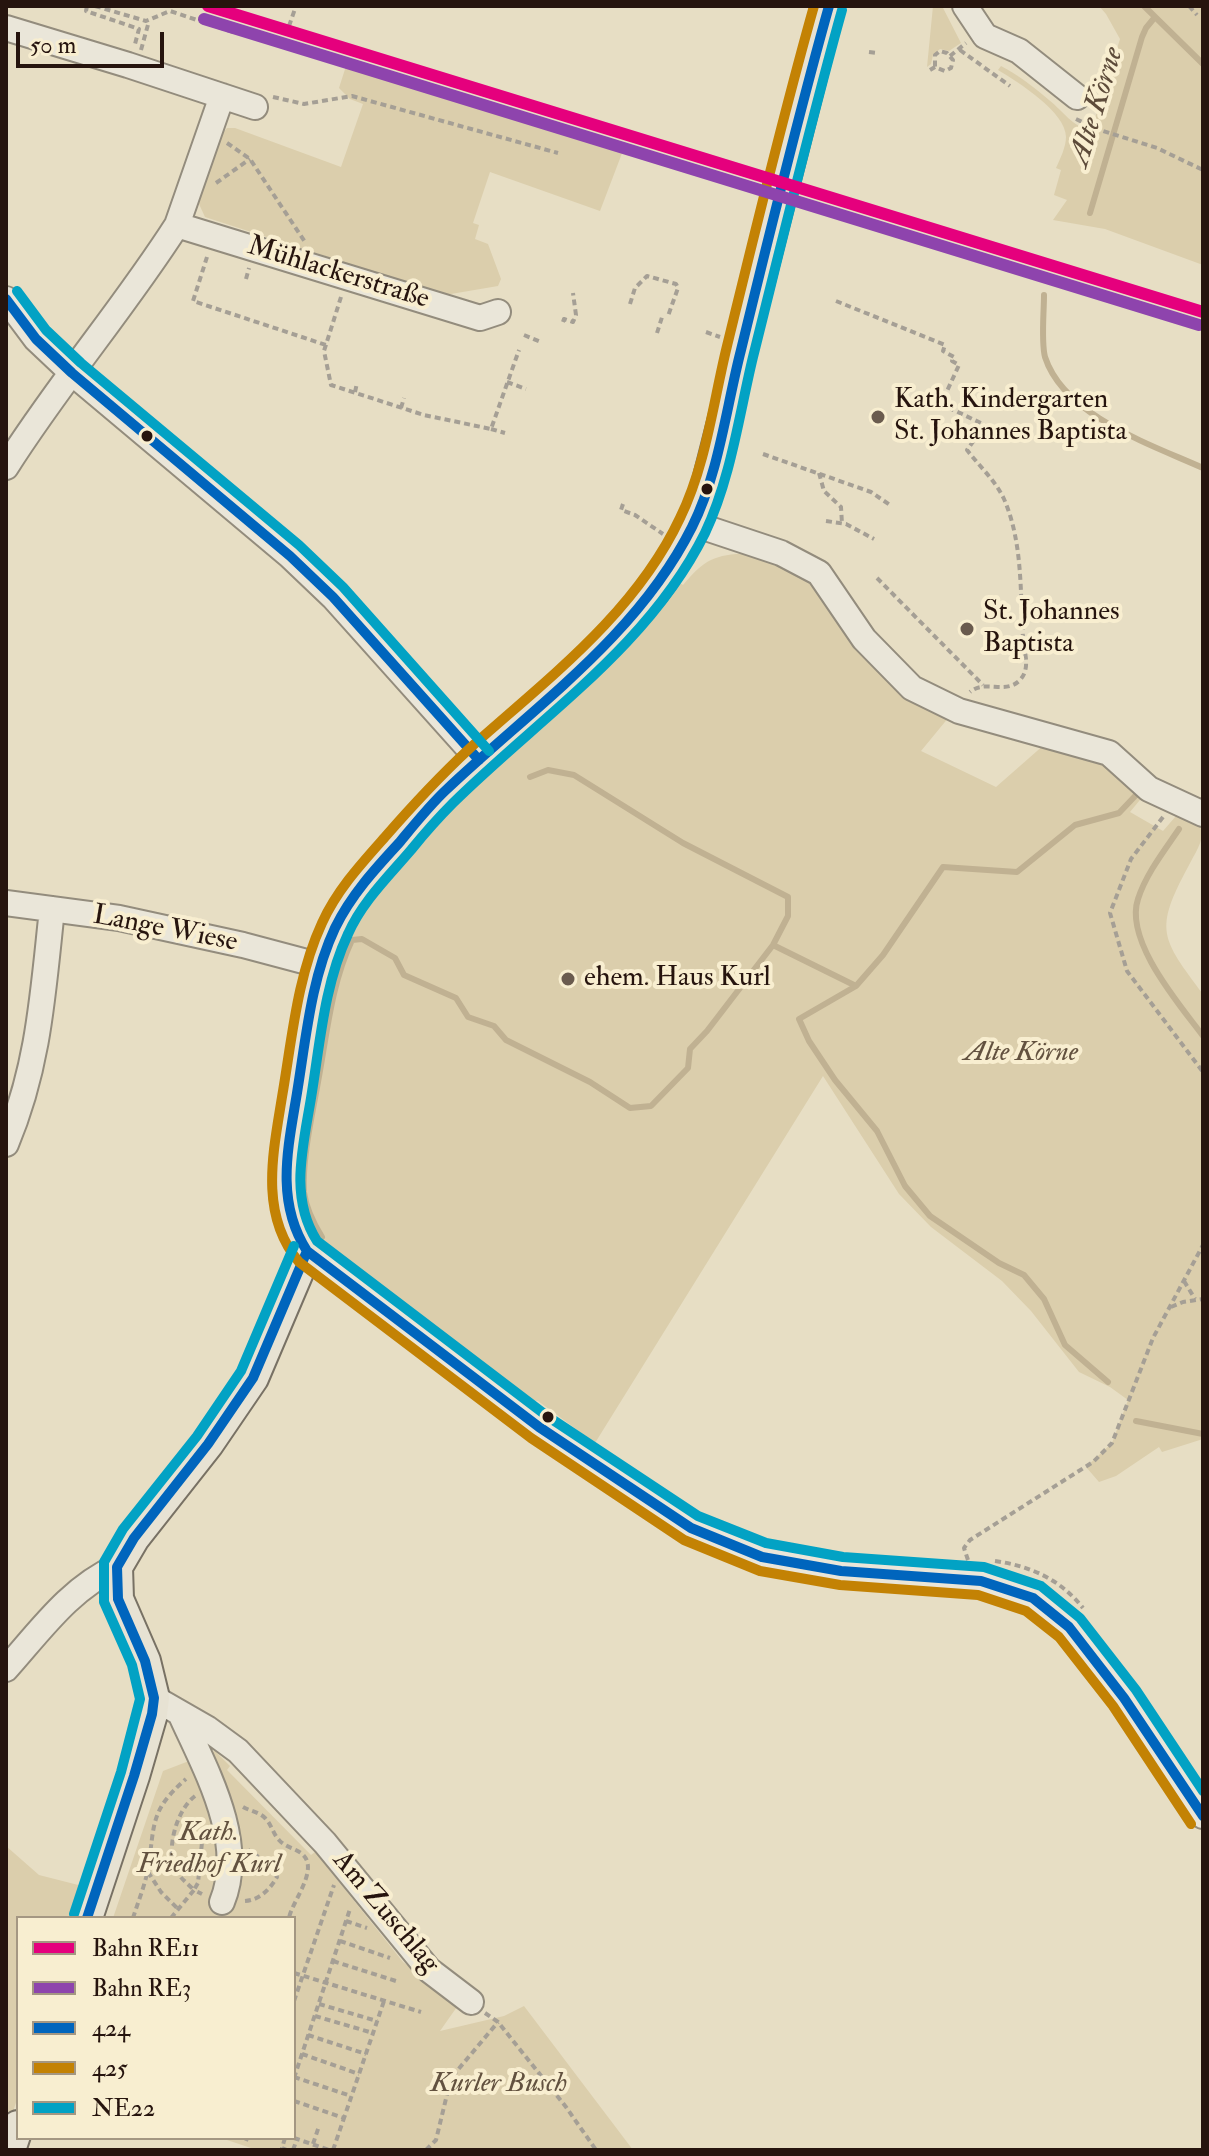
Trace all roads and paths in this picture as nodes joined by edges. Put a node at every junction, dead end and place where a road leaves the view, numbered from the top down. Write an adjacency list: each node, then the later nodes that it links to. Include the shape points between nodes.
1 (87, 6): 14 (path, via 86,11 139,29)
2 (95, 6): 10 (path)
3 (296, 6): 8 (path)
4 (829, 6): 64 (main road, via 718,441)
5 (965, 6): 23 (street, via 985,36 1019,51)
6 (1189, 6): 9 (path)
7 (284, 10): 8 (path)
8 (294, 13): 11 (path)
9 (1197, 15)
10 (149, 21): 13 (path, via 170,11); 15 (path)
11 (289, 26)
12 (6, 28): 22 (street)
13 (236, 33)
14 (136, 39)
15 (144, 42)
16 (967, 42): 17 (path)
17 (960, 50): 20 (path); 21 (path)
18 (869, 52): 19 (path)
19 (878, 53)
20 (950, 56): 20 (path, via 951,68 932,68 940,51)
21 (1010, 86)
22 (222, 96): 24 (street); 31 (street)
23 (1077, 97)
24 (259, 104): 27 (path, via 273,97 304,104 352,96)
25 (1097, 129): 29 (path)
26 (226, 143): 28 (path)
27 (558, 153)
28 (250, 159): 30 (path); 32 (path)
29 (1203, 170)
30 (208, 188)
31 (177, 225): 39 (street, Mühlackerstraße, via 480,318); 48 (street)
32 (307, 245)
33 (210, 248): 46 (path, via 193,301)
34 (343, 292): 46 (path)
35 (573, 293): 40 (path, via 576,315 573,322)
36 (6, 299): 48 (street, via 36,339)
37 (836, 301): 67 (path, via 945,345 943,351 959,365 941,404 985,425 967,450 993,478 1012,521 1026,666 1019,682 1010,687)
38 (630, 304): 42 (path, via 647,276 676,284)
39 (498, 312)
40 (563, 322)
41 (706, 332): 44 (path)
42 (657, 333)
43 (524, 335): 45 (path)
44 (723, 338)
45 (541, 342)
46 (326, 345): 52 (path, via 331,385)
47 (519, 350): 49 (path)
48 (72, 373): 58 (street); 69 (street, via 311,575)
49 (507, 382): 51 (path); 55 (path)
50 (357, 383): 52 (path)
51 (526, 389)
52 (355, 392): 54 (path)
53 (404, 398): 54 (path)
54 (401, 408): 55 (path)
55 (491, 429): 56 (path)
56 (505, 433)
57 (763, 454): 59 (path)
58 (6, 467)
59 (819, 473): 61 (path, via 871,492); 63 (path, via 824,491 841,507)
60 (623, 504): 64 (path, via 621,510)
61 (890, 505)
62 (826, 521): 63 (path)
63 (842, 524): 65 (path)
64 (681, 531): 69 (main road, via 653,591 576,672); 70 (street, via 781,553 819,573 864,639 912,688 959,711 1109,753 1149,789)
65 (874, 539)
66 (877, 578): 67 (path)
67 (983, 685): 68 (path)
68 (972, 689)
69 (479, 760): 74 (main road, via 371,874 345,909)
70 (1174, 802): 71 (street); 75 (path, via 1131,859 1110,913 1127,971)
71 (1203, 814)
72 (6, 903): 73 (street, Lange Wiese)
73 (52, 909): 74 (street, Lange Wiese, via 119,918); 76 (street, via 36,1053)
74 (322, 966): 78 (main road, via 286,1178 290,1224)
75 (1203, 1072)
76 (6, 1144)
77 (1203, 1245): 79 (path)
78 (307, 1251): 83 (main road, via 253,1378); 84 (street, via 539,1427 691,1528 762,1557 841,1571)
79 (1184, 1281): 81 (path); 82 (path)
80 (1203, 1299): 81 (path)
81 (1196, 1300): 82 (path)
82 (1169, 1308): 84 (path, via 1112,1443 1093,1462 964,1548)
83 (117, 1567): 85 (street, via 70,1597); 86 (main road, via 118,1599 145,1661)
84 (981, 1581): 89 (street, via 1033,1598 1069,1627)
85 (6, 1669)
86 (154, 1698): 87 (street, Am Zuschlag); 96 (main road)
87 (180, 1713): 88 (street); 90 (street, Am Zuschlag, via 238,1751)
88 (212, 1789): 91 (path, via 185,1779 168,1795 150,1835); 92 (path); 92 (path, via 190,1799 173,1840 173,1864); 93 (street, via 229,1839 229,1885); 99 (path, via 257,1812 283,1844 303,1854 307,1876)
89 (1203, 1816)
90 (344, 1865): 106 (path); 111 (street, Am Zuschlag, via 429,1970)
91 (148, 1870): 95 (path); 97 (path)
92 (194, 1890): 93 (path); 95 (path)
93 (218, 1901)
94 (352, 1906): 100 (path)
95 (179, 1910): 98 (path)
96 (88, 1916)
97 (134, 1916)
98 (173, 1916)
99 (289, 1916)
100 (346, 1921): 101 (path); 102 (path)
101 (373, 1930)
102 (340, 1941): 103 (path); 104 (path)
103 (396, 1960)
104 (333, 1961): 107 (path); 108 (path)
105 (296, 1974): 106 (path)
106 (302, 1975): 108 (path); 109 (path)
107 (399, 1982)
108 (326, 1983): 110 (path); 112 (path)
109 (296, 1994)
110 (384, 2001): 113 (path); 115 (path)
111 (471, 2002): 116 (path)
112 (319, 2004): 114 (path); 115 (path)
113 (421, 2012)
114 (315, 2016): 117 (path); 118 (path)
115 (377, 2021): 117 (path)
116 (498, 2022): 131 (path, via 451,2078 436,2140); 132 (path)
117 (373, 2033): 120 (path)
118 (308, 2035): 119 (path); 120 (path)
119 (302, 2054): 121 (path); 122 (path)
120 (366, 2054): 122 (path)
121 (296, 2071)
122 (359, 2074): 124 (path)
123 (296, 2078): 124 (path)
124 (351, 2096): 126 (path)
125 (296, 2102): 126 (path)
126 (344, 2118): 130 (path)
127 (319, 2126): 129 (path)
128 (296, 2138): 129 (path)
129 (316, 2147): 130 (path)
130 (331, 2150)
131 (426, 2150)
132 (596, 2150)

